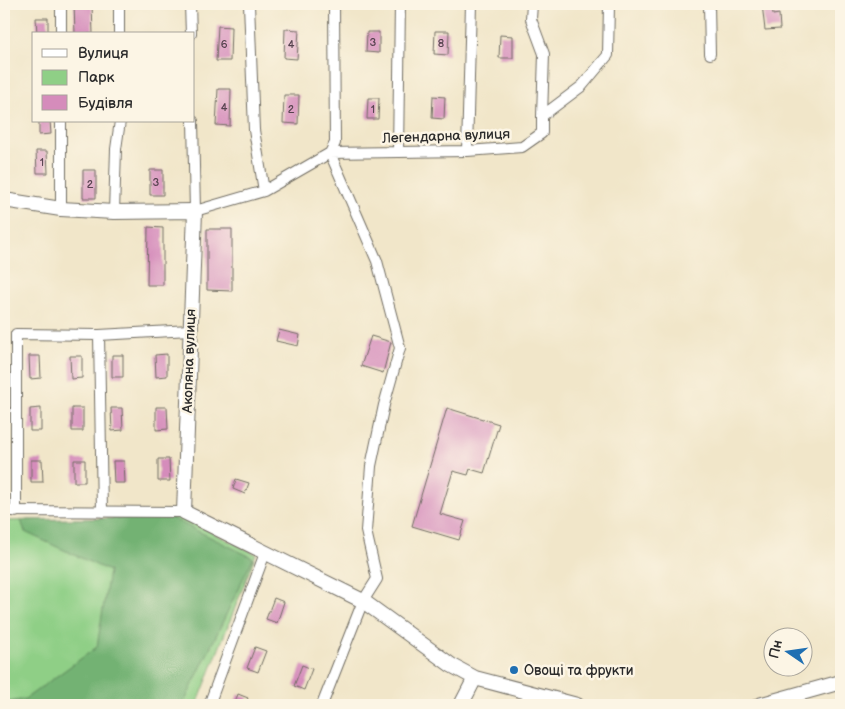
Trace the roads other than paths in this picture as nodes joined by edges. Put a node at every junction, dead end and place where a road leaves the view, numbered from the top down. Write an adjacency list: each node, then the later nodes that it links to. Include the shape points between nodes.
1 (61, 4): 11 (street)
2 (119, 4): 12 (street)
3 (190, 4): 13 (street)
4 (249, 4): 22 (street, via 254,130)
5 (334, 4): 21 (street, via 335,143)
6 (400, 4): 20 (street)
7 (471, 4): 19 (street)
8 (532, 4): 15 (street, via 532,19 544,54)
9 (609, 4): 15 (street, via 608,55 582,86)
10 (709, 4): 14 (street)
11 (61, 32)
12 (119, 32)
13 (191, 32)
14 (710, 54)
15 (542, 116): 19 (street, Легендарна вулиця, via 542,133 522,147)
16 (61, 122): 24 (street)
17 (120, 122): 26 (street)
18 (193, 122): 25 (street)
19 (467, 150): 20 (street, Легендарна вулиця)
20 (398, 152): 21 (street, Легендарна вулиця)
21 (330, 153): 22 (street); 34 (street, via 376,261 400,348 371,466 366,531 377,579)
22 (264, 191): 25 (street)
23 (4, 200): 24 (main road)
24 (61, 209): 26 (main road)
25 (195, 211): 26 (main road); 27 (main road, Акопяна вулиця)
26 (114, 212)
27 (190, 330): 28 (street); 32 (main road, Акопяна вулиця)
28 (99, 335): 30 (street, via 16,334); 31 (street)
29 (4, 511): 30 (street)
30 (16, 512): 31 (street)
31 (102, 512): 32 (street)
32 (184, 512): 33 (main road)
33 (265, 553): 34 (main road); 37 (street)
34 (363, 601): 35 (main road, via 451,665); 38 (street)
35 (475, 678): 39 (main road); 40 (main road)
36 (841, 682): 41 (main road)
37 (209, 705)
38 (322, 705)
39 (461, 705)
40 (576, 705)
41 (759, 705)

